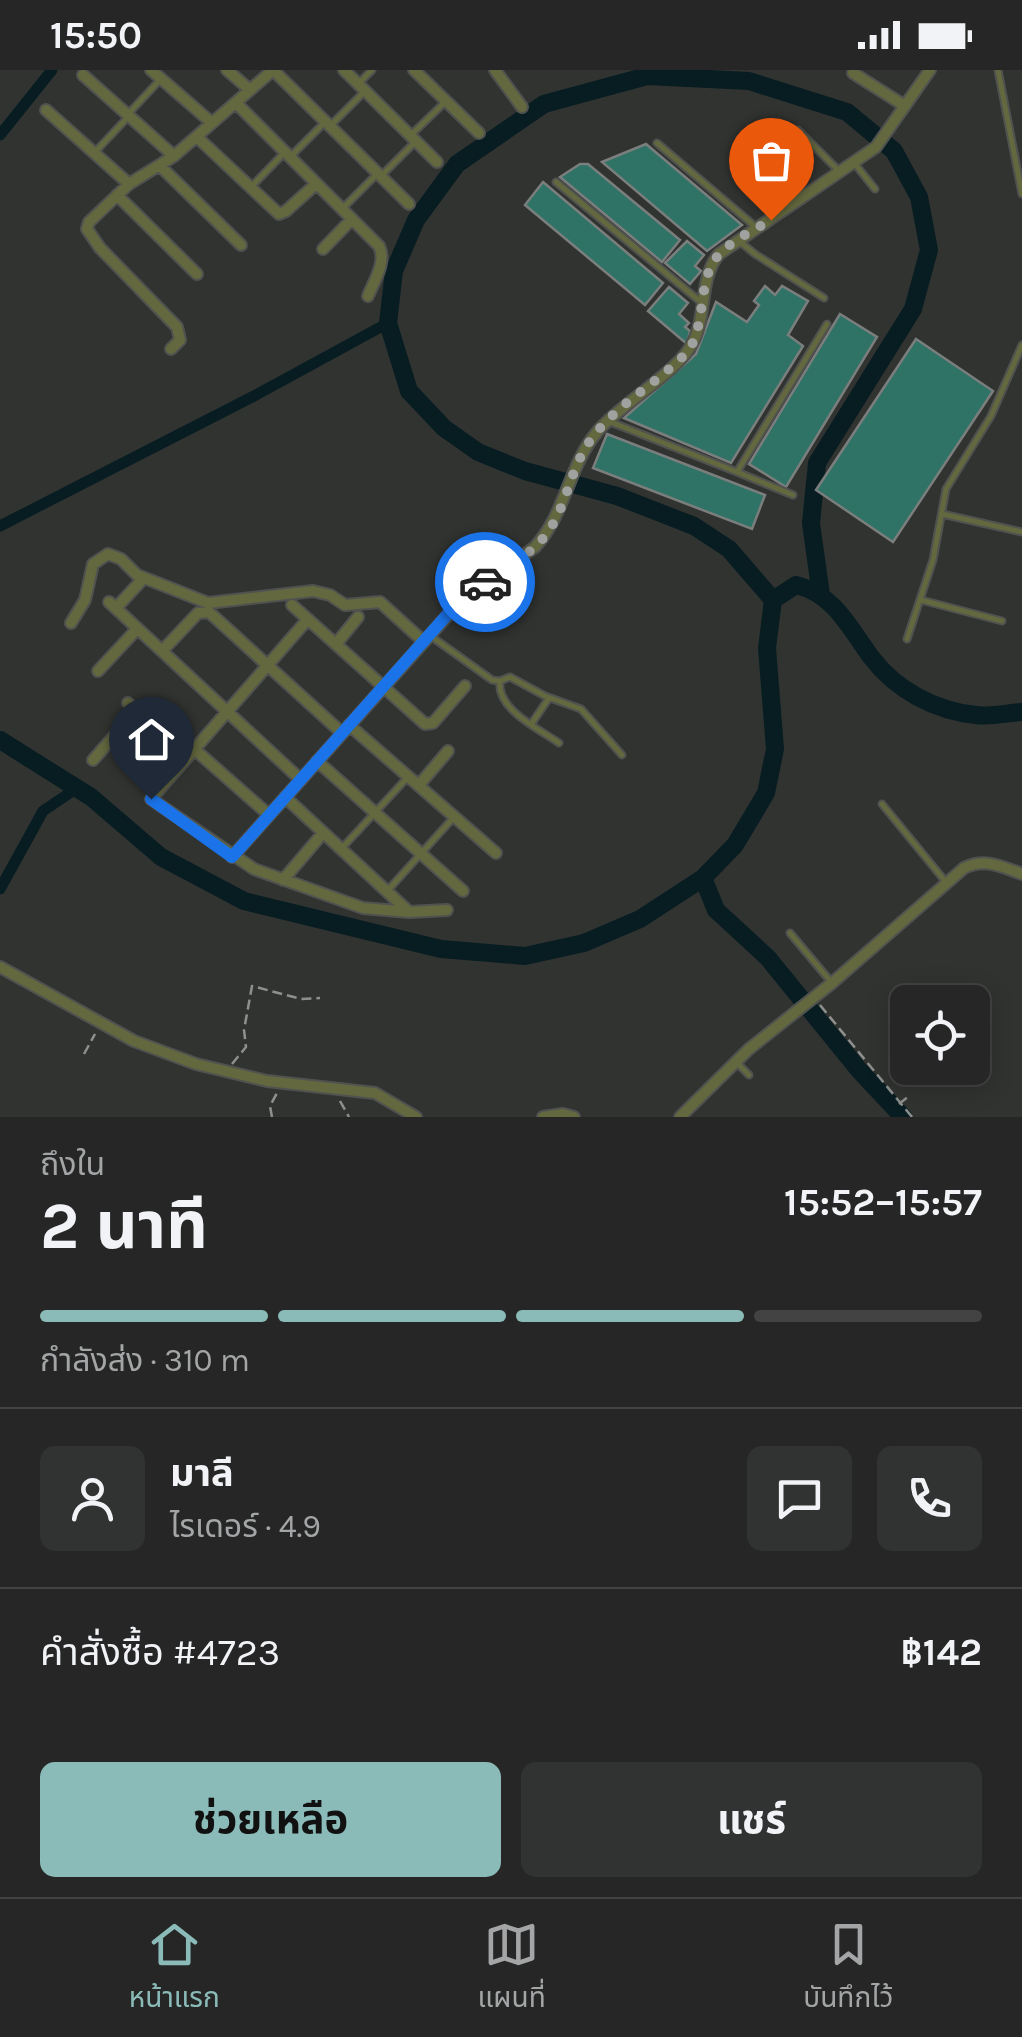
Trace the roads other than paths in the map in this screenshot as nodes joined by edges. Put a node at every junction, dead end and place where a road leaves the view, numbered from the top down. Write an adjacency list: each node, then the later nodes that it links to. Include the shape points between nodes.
1 (227, 70): 14 (street)
2 (273, 70): 14 (street); 22 (street)
3 (344, 70): 13 (street)
4 (372, 70): 13 (lane)
5 (435, 70): 11 (street)
6 (495, 70): 18 (street)
7 (998, 70): 41 (lane)
8 (924, 72): 17 (street)
9 (853, 73): 17 (street)
10 (158, 74): 20 (lane); 21 (street)
11 (418, 74): 15 (street)
12 (83, 75): 20 (street)
13 (361, 87): 22 (lane); 26 (street)
14 (250, 90): 16 (street)
15 (446, 101): 24 (street); 26 (lane)
16 (236, 103): 21 (street); 29 (street)
17 (905, 106): 32 (street, via 879,143)
18 (522, 107)
19 (46, 110): 28 (street)
20 (128, 116): 28 (lane); 30 (street)
21 (212, 124): 25 (street)
22 (328, 124): 29 (lane); 35 (street)
23 (798, 130): 34 (lane)
24 (479, 133)
25 (197, 137): 30 (street); 39 (street)
26 (413, 138): 31 (street); 35 (lane)
27 (657, 143): 46 (lane)
28 (94, 153): 37 (street)
29 (287, 154): 38 (street); 39 (lane)
30 (174, 156): 33 (street)
31 (437, 162)
32 (854, 163): 34 (street); 40 (lane)
33 (160, 167): 37 (street); 48 (street)
34 (840, 172): 46 (street)
35 (379, 175): 43 (street); 44 (lane)
36 (556, 182): 53 (lane)
37 (128, 184): 42 (street)
38 (316, 184): 39 (street, via 279,214); 44 (street)
39 (250, 188)
40 (876, 189)
41 (1022, 194)
42 (117, 195): 50 (street); 56 (street, via 87,229 177,326 180,340)
43 (410, 204)
44 (342, 208): 45 (street)
45 (352, 219): 49 (street); 51 (street, via 383,254)
46 (757, 228): 47 (street)
47 (739, 240): 52 (lane); 53 (street, via 711,267)
48 (242, 245)
49 (322, 249)
50 (197, 274)
51 (368, 296)
52 (824, 298)
53 (704, 304): 57 (street, via 689,350)
54 (827, 324): 58 (lane)
55 (1022, 345): 60 (lane, via 992,416 946,489)
56 (171, 348)
57 (608, 420): 58 (lane); 70 (street, via 571,472 552,525 535,547 462,598)
58 (737, 472): 59 (lane)
59 (793, 495)
60 (942, 514): 61 (lane); 63 (lane)
61 (1022, 532)
62 (140, 582): 69 (street, via 112,605)
63 (921, 600): 67 (lane); 71 (lane)
64 (292, 605): 66 (street)
65 (358, 617): 72 (street)
66 (308, 619): 72 (street); 74 (street)
67 (1002, 622)
68 (71, 623): 70 (street, via 85,600 93,564 108,554 137,575 208,603 313,592 345,605 380,602)
69 (136, 629): 73 (street); 75 (street)
70 (427, 638): 76 (lane); 78 (street)
71 (907, 639)
72 (336, 644): 78 (street)
73 (162, 651): 74 (street, via 203,610); 80 (street)
74 (269, 664): 80 (street); 82 (street)
75 (98, 671)
76 (500, 681): 79 (lane, via 518,679); 81 (lane, via 501,697)
77 (465, 686): 78 (street, via 428,724)
78 (384, 688): 82 (street)
79 (550, 698): 81 (lane); 86 (lane, via 581,709)
80 (227, 710): 85 (street); 90 (street)
81 (532, 723): 83 (lane)
82 (346, 729): 88 (street); 89 (street)
83 (559, 743)
84 (448, 751): 91 (street)
85 (189, 753): 87 (street, via 132,707); 95 (street); 101 (street, via 151,799)
86 (622, 755)
87 (92, 760)
88 (317, 761): 90 (street); 94 (street)
89 (408, 776): 91 (street); 94 (lane)
90 (301, 780): 92 (street)
91 (419, 785): 96 (street)
92 (285, 797): 95 (street); 97 (street)
93 (882, 804): 104 (lane)
94 (374, 813): 98 (lane); 99 (street)
95 (269, 815): 101 (street)
96 (454, 816): 99 (lane); 100 (street)
97 (323, 833): 98 (street); 103 (street)
98 (341, 850): 106 (street)
99 (420, 853): 105 (street); 106 (lane)
100 (496, 853)
101 (232, 857): 103 (street)
102 (1022, 874): 104 (street, via 977,862)
103 (283, 880): 108 (street, via 363,908)
104 (946, 882): 111 (street)
105 (463, 891)
106 (387, 892): 108 (street)
107 (447, 910): 108 (street)
108 (409, 912)
109 (790, 933): 111 (lane)
110 (0, 967): 114 (street, via 134,1041 244,1077 376,1093)
111 (822, 990): 112 (street)
112 (736, 1062): 113 (lane); 117 (street)
113 (749, 1075)
114 (416, 1117)
115 (544, 1117): 116 (street)
116 (574, 1117)
117 (680, 1117)

